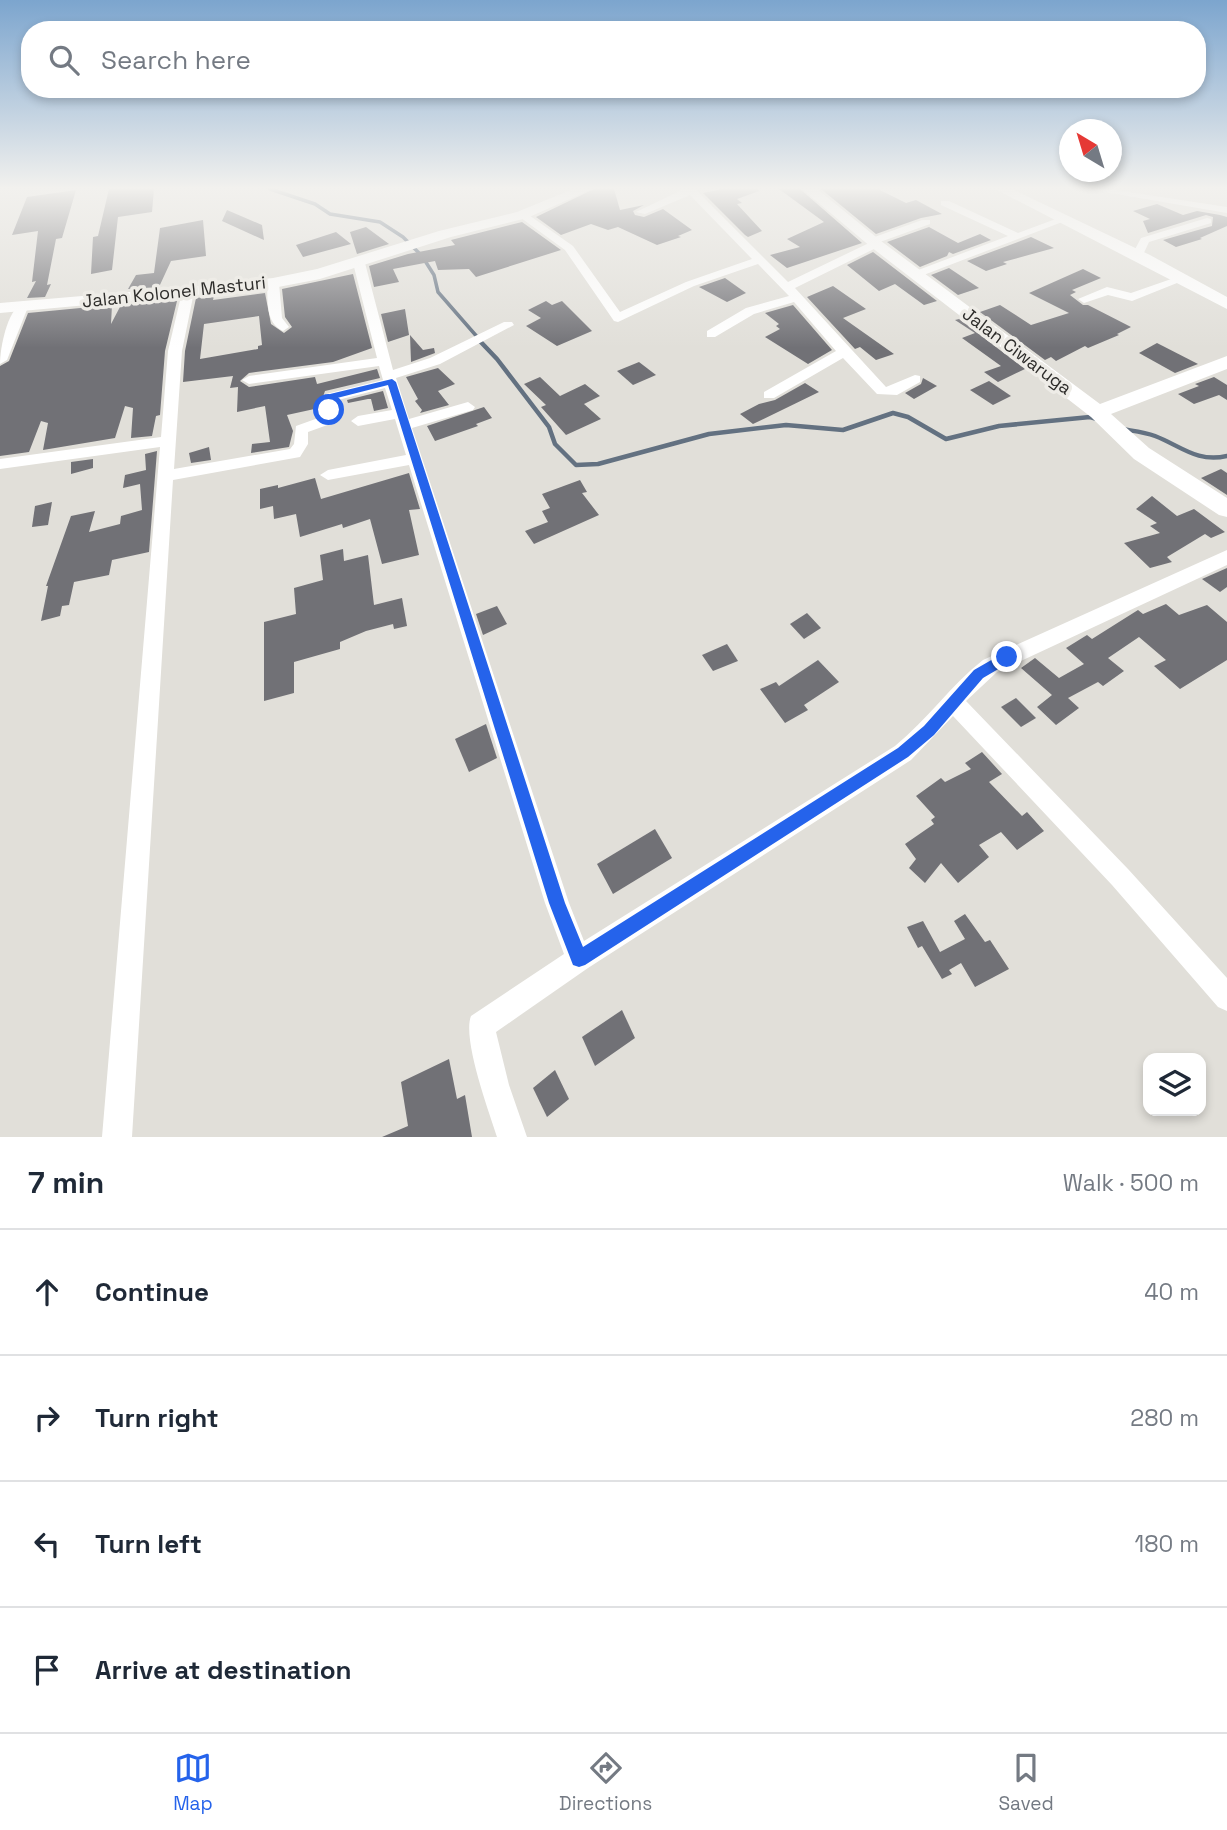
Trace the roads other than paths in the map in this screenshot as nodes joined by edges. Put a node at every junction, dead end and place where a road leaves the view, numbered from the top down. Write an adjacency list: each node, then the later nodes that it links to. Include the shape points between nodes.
1 (421, 242): 10 (main road, Jalan Kolonel Masturi)
2 (561, 242): 9 (street, via 618,318 690,284)
3 (741, 242): 9 (street)
4 (874, 242): 11 (street, Jalan Ciwaruga); 14 (street)
5 (994, 242): 11 (street)
6 (1110, 242): 8 (street)
7 (1143, 242): 8 (street)
8 (1138, 256): 12 (street)
9 (759, 260): 14 (street)
10 (359, 263): 13 (main road, Jalan Kolonel Masturi); 27 (street)
11 (917, 274): 32 (street, Jalan Ciwaruga)
12 (1181, 279): 17 (street, via 1132,297 1107,291); 18 (street)
13 (273, 283): 15 (main road, Jalan Kolonel Masturi); 22 (street, via 276,319)
14 (787, 287): 16 (street)
15 (188, 292): 19 (main road, Jalan Kolonel Masturi); 35 (street, via 176,337)
16 (797, 297): 23 (street, via 750,310); 24 (street)
17 (1084, 299)
18 (1227, 304)
19 (22, 307): 20 (main road, Jalan Kolonel Masturi); 25 (street)
20 (0, 308)
21 (508, 325): 27 (street, via 435,361)
22 (283, 327)
23 (711, 334)
24 (844, 352): 28 (street, via 882,391 891,392); 30 (street)
25 (0, 360)
26 (1227, 362): 32 (street)
27 (389, 373): 29 (street); 33 (street); 39 (street, via 333,396 328,420 301,429 301,444 295,453)
28 (915, 379)
29 (249, 380)
30 (769, 395)
31 (468, 407): 33 (street)
32 (1098, 412): 40 (street, Jalan Ciwaruga, via 1132,446)
33 (403, 419): 34 (street); 36 (street)
34 (358, 421)
35 (168, 441): 37 (street); 39 (street)
36 (415, 458): 38 (street); 43 (street)
37 (0, 464)
38 (328, 475)
39 (167, 476): 45 (street)
40 (1227, 509)
41 (1227, 556): 42 (street, via 998,661)
42 (953, 702): 43 (street, via 929,731 903,752); 44 (street, via 1120,877)
43 (579, 959): 46 (street, via 481,1026)
44 (1227, 998)
45 (117, 1137)
46 (512, 1137)

